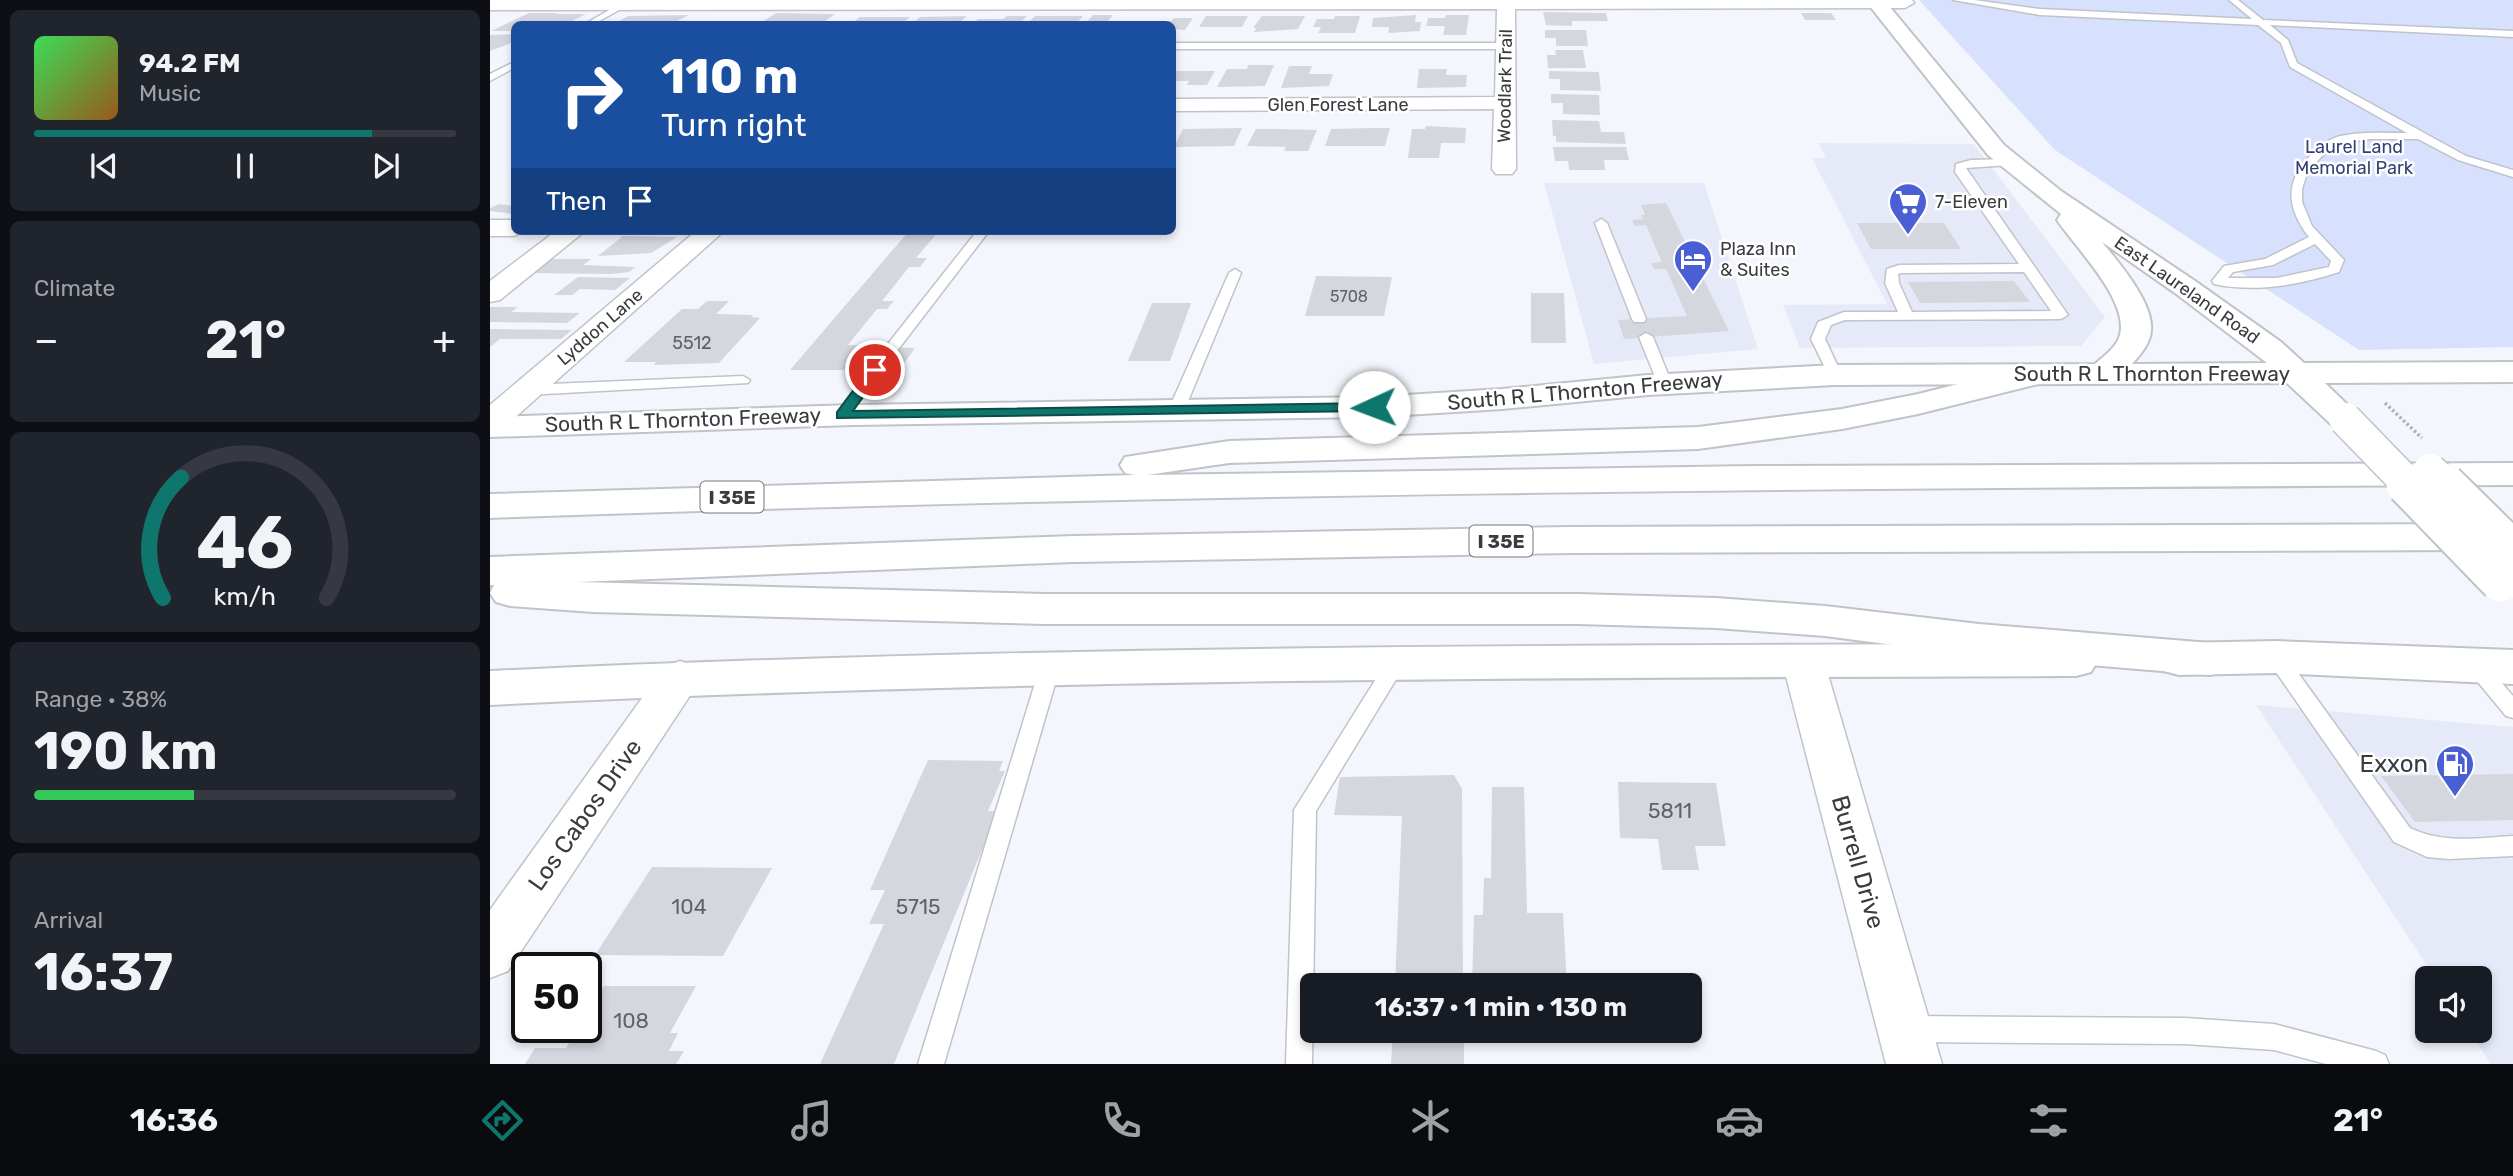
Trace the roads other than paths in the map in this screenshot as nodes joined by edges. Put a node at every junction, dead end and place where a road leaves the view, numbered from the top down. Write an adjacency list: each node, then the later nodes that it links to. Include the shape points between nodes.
1 (1957, 0): 11 (lane, via 2040,12)
2 (2233, 0): 11 (lane)
3 (1875, 1): 4 (street); 5 (street); 22 (main road, East Laureland Road)
4 (1904, 1): 17 (main road)
5 (1506, 2): 7 (street); 14 (street, Woodlark Trail)
6 (617, 3): 7 (street); 8 (street); 9 (lane)
7 (752, 4): 10 (street)
8 (495, 5)
9 (593, 21)
10 (726, 21)
11 (2261, 21): 12 (lane); 20 (lane, via 2285,42 2293,65)
12 (2513, 34)
13 (1176, 46): 14 (lane)
14 (1505, 46): 18 (street, Woodlark Trail)
15 (511, 67): 16 (lane)
16 (490, 78)
17 (1971, 80)
18 (1503, 103): 19 (street, Glen Forest Lane); 23 (street, Woodlark Trail)
19 (1176, 106)
20 (2420, 136): 24 (lane, via 2462,158); 32 (lane, via 2338,140 2320,150 2297,176 2295,205)
21 (2033, 148): 35 (main road, East Laureland Road, via 2085,191)
22 (2010, 162): 25 (main road, East Laureland Road); 33 (lane, via 1960,166)
23 (1504, 169)
24 (2513, 174)
25 (2052, 196): 36 (main road, East Laureland Road); 47 (main road, via 2134,312 2136,332 2119,359)
26 (1601, 222): 40 (lane)
27 (490, 228): 28 (street)
28 (511, 228)
29 (567, 235): 37 (street)
30 (706, 235): 52 (street, Lyddon Lane)
31 (980, 235): 42 (lane)
32 (2315, 239): 35 (lane, via 2268,262 2229,269); 35 (lane, via 2338,260 2334,269 2269,284)
33 (2028, 268): 39 (lane, via 1899,269 1892,272 1892,283); 39 (lane, via 2061,315)
34 (1235, 273): 54 (lane)
35 (2219, 281): 36 (main road); 38 (main road, East Laureland Road)
36 (2185, 287): 43 (main road, East Laureland Road)
37 (490, 294)
38 (2260, 310)
39 (1907, 316): 48 (lane, via 1844,316 1825,322 1818,339)
40 (1639, 319)
41 (1646, 337): 51 (lane)
42 (892, 348)
43 (2304, 361): 46 (main road, South R L Thornton Freeway); 47 (main road, South R L Thornton Freeway); 55 (main road, East Laureland Road)
44 (875, 370): 56 (lane)
45 (2513, 372): 46 (main road, South R L Thornton Freeway)
46 (2335, 373): 55 (main road)
47 (2102, 374): 49 (main road, South R L Thornton Freeway)
48 (1835, 375): 49 (main road, South R L Thornton Freeway); 51 (main road, South R L Thornton Freeway)
49 (2031, 376): 59 (main road, via 1842,419 1698,438 1229,452)
50 (743, 380): 52 (lane)
51 (1665, 384): 54 (main road, South R L Thornton Freeway, via 1374,407)
52 (527, 390): 53 (street); 57 (street, Lyddon Lane)
53 (490, 391)
54 (1176, 411): 56 (main road, South R L Thornton Freeway)
55 (2356, 413): 63 (main road, East Laureland Road, bridge)
56 (842, 415): 57 (main road, South R L Thornton Freeway)
57 (490, 424)
58 (2513, 474): 59 (main road, I 35E, via 1440,480)
59 (974, 489): 60 (main road, I 35E)
60 (490, 506)
61 (2513, 536): 62 (main road, I 35E, via 1572,540 1074,549)
62 (490, 571)
63 (2509, 576)
64 (490, 591): 66 (main road, via 1070,610 1716,613)
65 (2276, 657): 66 (main road); 69 (main road); 74 (lane, via 2402,835 2427,847)
66 (2210, 659): 67 (main road)
67 (1802, 661): 68 (main road); 76 (street, Burrell Drive)
68 (1396, 663): 70 (main road); 78 (lane, via 1305,810)
69 (2494, 666): 73 (lane)
70 (1051, 667): 71 (main road); 77 (lane)
71 (680, 677): 72 (main road); 75 (street, Los Cabos Drive)
72 (490, 688)
73 (2513, 710)
74 (2513, 846)
75 (490, 953)
76 (1910, 1046): 79 (lane, via 2185,1031 2274,1037)
77 (931, 1064)
78 (1299, 1064)
79 (2376, 1064)

